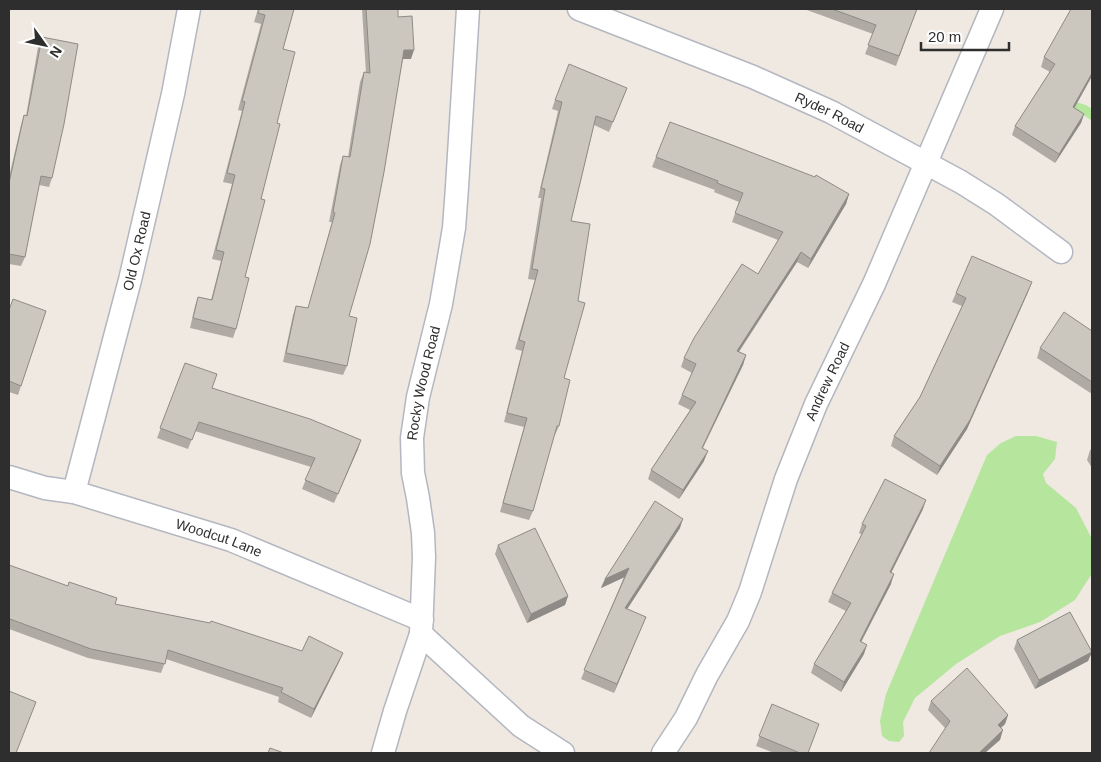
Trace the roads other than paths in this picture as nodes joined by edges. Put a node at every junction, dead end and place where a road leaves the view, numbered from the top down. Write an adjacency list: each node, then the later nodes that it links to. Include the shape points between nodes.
1 (190, 9): 8 (street, Old Ox Road, via 130,280)
2 (468, 9): 9 (street, Rocky Wood Road, via 454,228 412,438 413,472 424,549)
3 (579, 9): 5 (street, Ryder Road, via 753,76 831,112)
4 (992, 9): 5 (street, Andrew Road)
5 (925, 162): 6 (street, Ryder Road, via 996,204); 12 (street, Andrew Road, via 874,284 812,413 738,621 686,718)
6 (1061, 252)
7 (9, 477): 8 (street, Woodcut Lane)
8 (74, 492): 9 (street, Woodcut Lane, via 231,540)
9 (422, 627): 10 (street, Rocky Wood Road); 11 (street, Woodcut Lane, via 521,726)
10 (383, 753)
11 (563, 753)
12 (663, 753)

